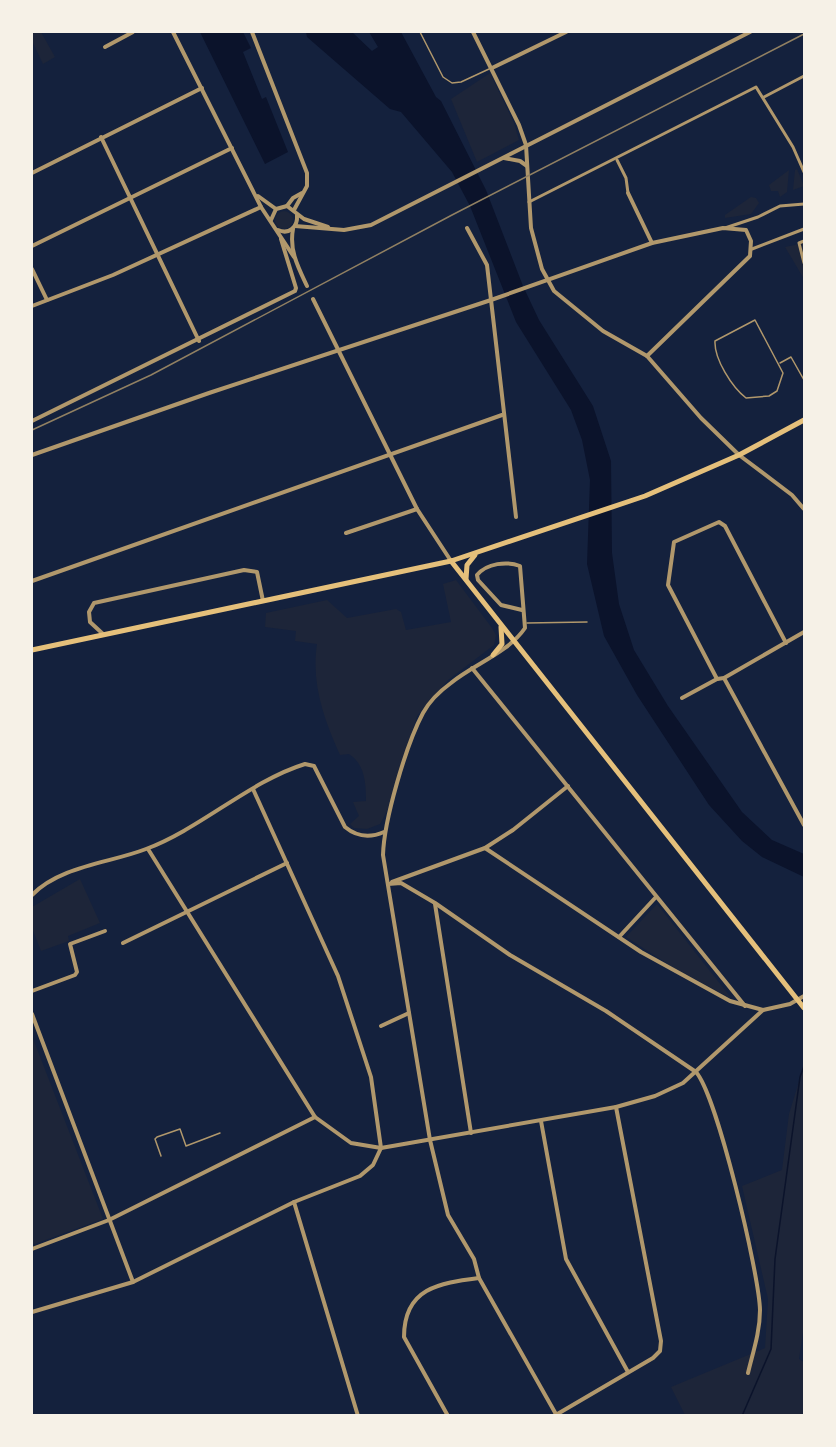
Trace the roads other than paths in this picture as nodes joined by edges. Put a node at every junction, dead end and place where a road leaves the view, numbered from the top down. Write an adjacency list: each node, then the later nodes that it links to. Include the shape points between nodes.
1 (133, 32): 8 (street)
2 (173, 32): 11 (street)
3 (252, 32): 22 (street, via 307,173)
4 (420, 32): 9 (lane, via 443,76 452,82)
5 (473, 32): 9 (street)
6 (566, 32): 9 (street)
7 (750, 32): 14 (street)
8 (105, 46)
9 (492, 68): 14 (street)
10 (804, 76): 12 (street)
11 (202, 88): 13 (street); 15 (street)
12 (764, 97): 17 (street, via 756,87); 19 (street)
13 (101, 136): 20 (street); 24 (street)
14 (526, 145): 16 (street); 18 (street)
15 (232, 148): 21 (street); 24 (street)
16 (504, 158): 18 (street); 37 (street, via 371,225)
17 (617, 160): 23 (street); 25 (street)
18 (527, 166): 25 (street)
19 (804, 172)
20 (32, 173)
21 (255, 192): 28 (street); 29 (street)
22 (303, 193): 27 (street); 30 (street)
23 (628, 193): 40 (street)
24 (130, 197): 41 (street); 44 (street)
25 (529, 202): 48 (street, via 538,256)
26 (804, 204): 35 (street, via 780,206)
27 (287, 206): 29 (street); 30 (street)
28 (261, 207): 31 (street); 44 (street)
29 (276, 209): 31 (street)
30 (295, 212): 32 (street); 37 (street)
31 (272, 220): 33 (street)
32 (294, 227): 33 (street, via 285,232); 37 (street); 45 (street, via 290,242)
33 (275, 228): 38 (street)
34 (467, 228): 52 (street, via 487,265)
35 (723, 228): 40 (street); 42 (street, via 746,230)
36 (804, 228): 42 (street)
37 (334, 229)
38 (281, 239): 45 (street); 54 (street, via 295,291)
39 (804, 241): 43 (street, via 799,243)
40 (652, 243): 48 (street)
41 (32, 246)
42 (752, 249): 56 (street)
43 (802, 252): 46 (street)
44 (158, 254): 51 (street); 54 (street)
45 (294, 257): 49 (street)
46 (804, 262)
47 (32, 269): 51 (street)
48 (547, 279): 52 (street); 56 (street, via 587,319)
49 (307, 286)
50 (313, 299): 55 (street)
51 (47, 300): 53 (street)
52 (491, 300): 55 (street); 59 (street)
53 (32, 306)
54 (199, 340): 61 (street)
55 (336, 350): 62 (street); 63 (street)
56 (647, 356): 64 (street)
57 (779, 364): 57 (lane, via 755,320 715,341 714,350 746,398 769,396 777,391 783,374); 58 (lane, via 791,357)
58 (804, 380)
59 (502, 415): 62 (street); 67 (street)
60 (804, 420): 64 (main road)
61 (32, 421)
62 (388, 454): 65 (street); 71 (street)
63 (32, 455)
64 (739, 455): 66 (street, via 792,495); 69 (main road, via 645,496)
65 (417, 509): 68 (street); 70 (street)
66 (804, 509)
67 (516, 517)
68 (346, 533)
69 (477, 553): 70 (main road); 72 (main road, via 467,565)
70 (451, 561): 72 (main road); 73 (main road)
71 (32, 581)
72 (468, 583): 76 (main road)
73 (263, 601): 79 (main road); 79 (street, via 257,572 244,570 94,603 89,612 90,622)
74 (522, 610): 74 (street, via 501,605 478,580 481,570 504,562 520,566); 77 (street)
75 (587, 622): 77 (lane)
76 (500, 623): 80 (main road); 83 (main road, via 502,644)
77 (526, 623): 80 (street)
78 (804, 632): 81 (street)
79 (103, 634): 82 (main road)
80 (514, 641): 83 (street); 105 (main road)
81 (786, 643): 85 (street); 86 (street, via 725,526 712,523 674,542 668,585)
82 (32, 650)
83 (493, 655): 84 (street)
84 (472, 668): 88 (street); 91 (street, via 450,683 423,712)
85 (724, 678): 86 (street); 90 (street)
86 (717, 679): 87 (street)
87 (682, 698)
88 (568, 786): 92 (street); 97 (street)
89 (253, 789): 91 (street, via 310,764 345,827 352,833 374,837); 93 (street); 94 (street)
90 (804, 825)
91 (384, 832): 95 (street)
92 (485, 848): 95 (street); 101 (street)
93 (148, 849): 96 (street, via 57,878); 99 (street)
94 (287, 863): 99 (street); 119 (street, via 342,987 371,1077)
95 (388, 884): 98 (street, via 401,883); 109 (street)
96 (32, 895)
97 (656, 897): 101 (street); 106 (street)
98 (435, 903): 112 (street); 117 (street)
99 (187, 912): 102 (street); 114 (street)
100 (105, 931): 103 (street, via 70,944 75,975)
101 (619, 937): 106 (street, via 672,971)
102 (123, 943)
103 (32, 991)
104 (804, 996): 105 (street)
105 (798, 999): 107 (main road); 108 (street)
106 (745, 1006): 108 (street)
107 (804, 1008)
108 (763, 1010): 112 (street)
109 (410, 1013): 111 (street); 118 (street)
110 (32, 1014): 122 (street)
111 (381, 1026)
112 (696, 1072): 113 (street, via 655,1096); 128 (street, via 703,1079 717,1120 759,1288 759,1328)
113 (616, 1107): 115 (street); 127 (street, via 661,1341 660,1351 653,1358)
114 (315, 1117): 119 (street, via 351,1143); 122 (street)
115 (541, 1122): 117 (street); 127 (street, via 566,1259)
116 (220, 1133): 120 (lane, via 186,1146 180,1129 157,1137)
117 (471, 1133): 118 (street)
118 (430, 1140): 119 (street); 124 (street, via 448,1215 474,1259)
119 (381, 1148): 121 (street, via 373,1165 360,1176)
120 (161, 1156)
121 (294, 1202): 125 (street); 130 (street)
122 (109, 1220): 123 (street); 125 (street)
123 (32, 1249)
124 (478, 1278): 129 (street); 131 (street, via 432,1286 418,1296 404,1326 404,1337)
125 (133, 1282): 126 (street)
126 (32, 1312)
127 (628, 1372): 129 (street)
128 (748, 1373)
129 (555, 1415)
130 (358, 1416)
131 (448, 1416)

